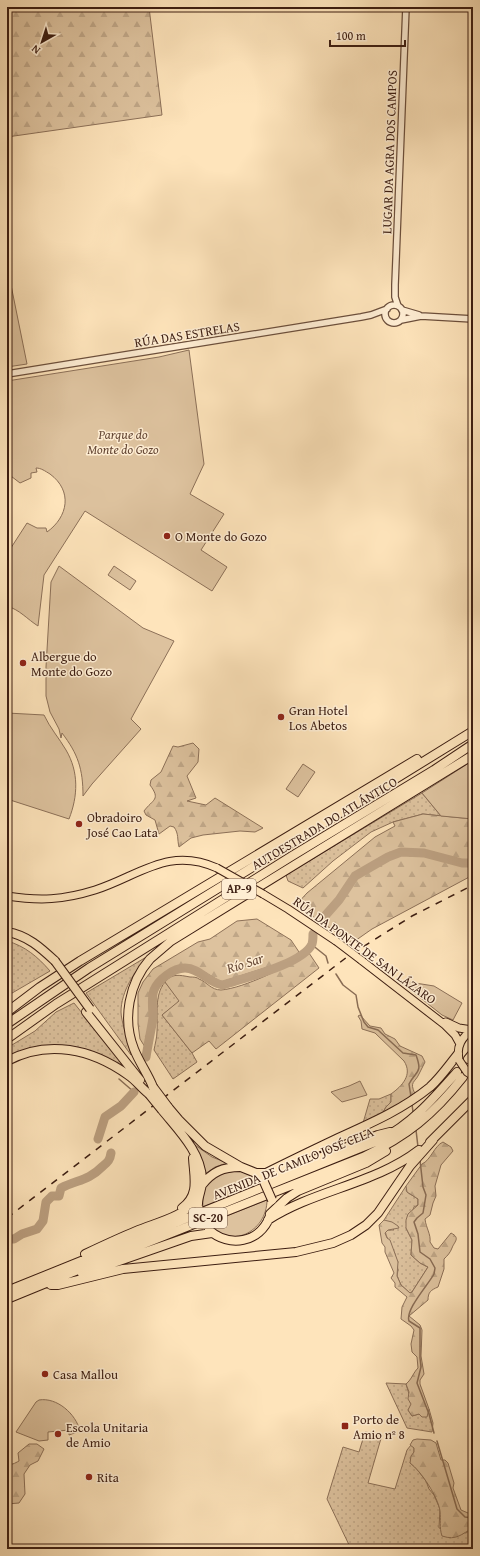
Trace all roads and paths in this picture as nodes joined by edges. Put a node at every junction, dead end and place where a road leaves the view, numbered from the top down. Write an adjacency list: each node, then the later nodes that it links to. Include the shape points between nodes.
1 (406, 7): 2 (street, LUGAR DA AGRA DOS CAMPOS)
2 (395, 297): 3 (street, LUGAR DA AGRA DOS CAMPOS); 4 (street, LUGAR DA AGRA DOS CAMPOS)
3 (388, 308): 4 (street, via 394,305); 5 (street, RÚA DAS ESTRELAS); 7 (street)
4 (400, 308): 6 (street); 9 (street, via 403,314)
5 (371, 315): 7 (street, RÚA DAS ESTRELAS); 10 (street, RÚA DAS ESTRELAS)
6 (421, 316): 8 (street); 9 (street)
7 (386, 318): 9 (street, via 394,323)
8 (473, 319)
9 (401, 320)
10 (7, 374)
11 (473, 731): 13 (highway, AUTOESTRADA DO ATLÁNTICO / AP-9)
12 (473, 744): 25 (highway, AUTOESTRADA DO ATLÁNTICO / AP-9, via 56,1004)
13 (447, 746): 19 (highway, via 436,748 339,805); 23 (highway, AUTOESTRADA DO ATLÁNTICO / AP-9, via 89,968)
14 (473, 756): 30 (highway, via 177,937 150,960 143,969 130,998 128,1015 134,1051)
15 (7, 896): 22 (main road, RÚA DA PONTE DE SAN LÁZARO, bridge, via 39,900 70,896 114,883 150,866 168,861 202,863 217,868 288,909 336,941)
16 (7, 932): 18 (highway, via 25,937 41,948)
17 (7, 936): 18 (highway, via 23,941)
18 (53, 963): 30 (highway, via 140,1080)
19 (40, 987): 20 (highway, via 34,987); 21 (highway)
20 (7, 1004)
21 (7, 1012)
22 (435, 1017): 24 (main road, RÚA DA PONTE DE SAN LÁZARO, via 459,1028); 26 (main road, RÚA DA PONTE DE SAN LÁZARO, via 451,1031)
23 (7, 1024)
24 (473, 1030): 26 (main road, via 463,1037)
25 (7, 1039)
26 (460, 1044): 27 (main road)
27 (459, 1057): 29 (main road, bridge, via 467,1072); 40 (highway, via 430,1086 402,1106 371,1124 266,1172)
28 (7, 1060): 30 (highway, via 44,1050 61,1049 91,1054)
29 (473, 1076)
30 (151, 1091): 33 (highway, bridge)
31 (473, 1099): 34 (highway)
32 (473, 1102): 34 (highway)
33 (165, 1109): 38 (highway, via 190,1144); 39 (highway, via 197,1140)
34 (463, 1110): 36 (highway)
35 (397, 1131): 37 (highway, AVENIDA DE CAMILO JOSÉ CELA / SC-20, via 460,1074 446,1098 426,1118); 40 (highway, via 385,1132 274,1176); 46 (highway, AVENIDA DE CAMILO JOSÉ CELA / SC-20, via 350,1153)
36 (433, 1140): 43 (highway, via 399,1163); 47 (highway, via 410,1166 378,1213 366,1225 334,1243 296,1252 123,1269)
37 (391, 1143): 43 (highway, via 387,1150 366,1163 293,1194); 49 (highway, AVENIDA DE CAMILO JOSÉ CELA / SC-20)
38 (194, 1154): 41 (highway, via 200,1166); 44 (highway, via 192,1159 195,1184 190,1200 174,1212)
39 (241, 1167): 40 (highway); 41 (highway, via 224,1168 214,1172)
40 (260, 1178): 43 (highway, bridge, via 272,1200)
41 (202, 1185): 42 (highway)
42 (198, 1198): 44 (highway, via 182,1213); 45 (highway, bridge, via 200,1217)
43 (269, 1217): 45 (highway, via 259,1232 245,1240 230,1241)
44 (137, 1231): 46 (highway, via 78,1258)
45 (212, 1233): 47 (highway, via 191,1236)
46 (70, 1265): 48 (highway, AVENIDA DE CAMILO JOSÉ CELA / SC-20)
47 (51, 1285): 49 (highway, via 30,1293)
48 (7, 1291)
49 (24, 1292): 50 (highway, AVENIDA DE CAMILO JOSÉ CELA / SC-20)
50 (7, 1299)

